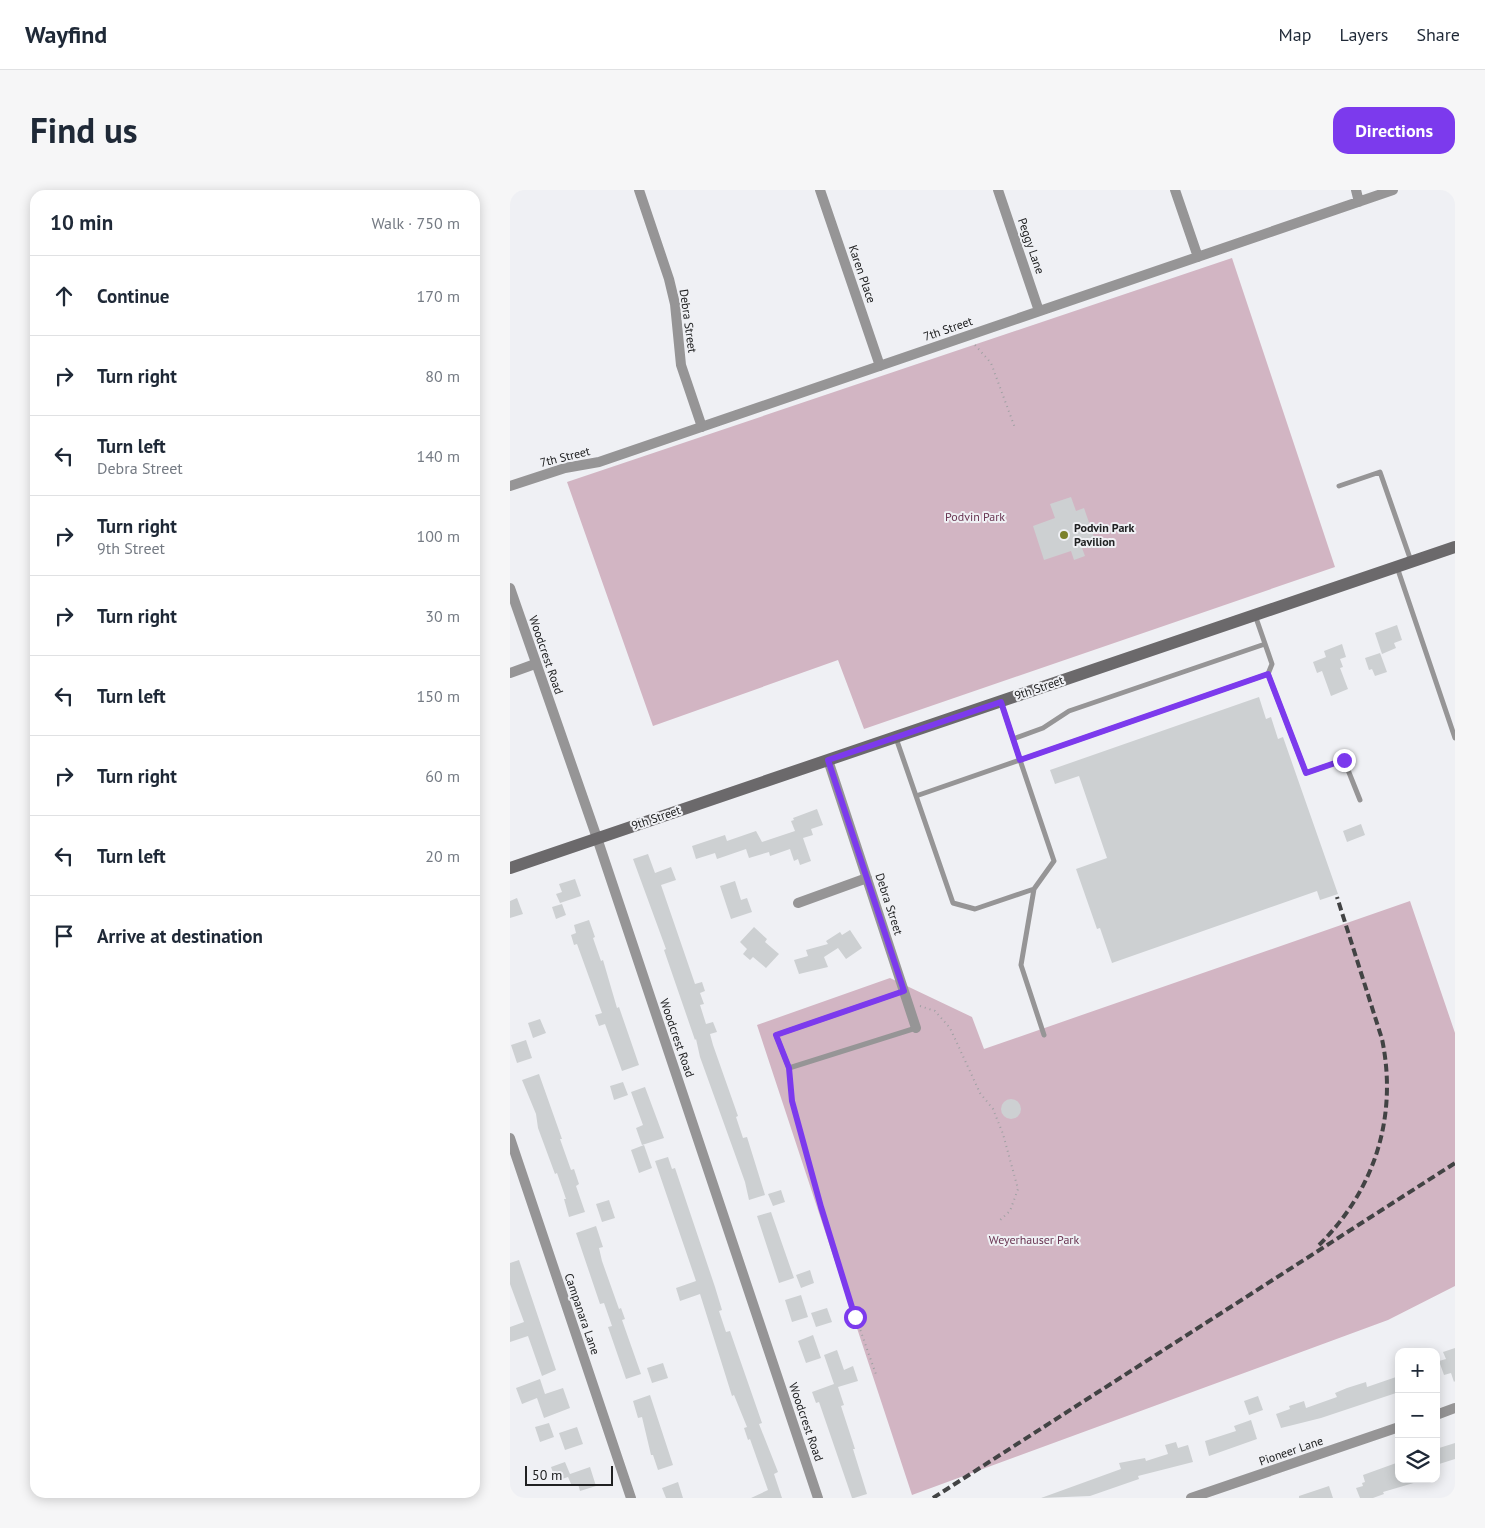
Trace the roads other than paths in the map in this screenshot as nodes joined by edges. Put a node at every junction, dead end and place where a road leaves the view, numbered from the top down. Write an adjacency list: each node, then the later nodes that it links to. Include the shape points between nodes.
1 (639, 190): 11 (street, Debra Street, via 669,279 681,365)
2 (820, 190): 10 (street, Karen Place)
3 (998, 190): 9 (street, Peggy Lane)
4 (1175, 190): 8 (street)
5 (1356, 190): 7 (street)
6 (1393, 190): 7 (street, 7th Street)
7 (1360, 202): 8 (street, 7th Street)
8 (1198, 257): 9 (street, 7th Street)
9 (1039, 311): 10 (street, 7th Street)
10 (880, 366): 11 (street, 7th Street)
11 (702, 427): 12 (street, 7th Street, via 599,462 566,468)
12 (510, 486)
13 (1339, 486): 15 (lane, via 1380,472)
14 (1455, 547): 15 (street, 9th Street)
15 (1412, 561): 16 (street, 9th Street)
16 (1397, 566): 18 (street, 9th Street); 26 (lane)
17 (510, 588): 20 (street, Woodcrest Road)
18 (1255, 614): 19 (lane); 23 (street, 9th Street)
19 (1265, 644): 22 (lane, via 1272,664); 25 (lane, via 1069,711 1043,728)
20 (535, 664): 21 (street); 31 (street, Woodcrest Road)
21 (510, 673)
22 (1268, 674): 28 (lane); 30 (lane, via 1306,773 1344,760)
23 (1001, 702): 24 (street, 9th Street); 25 (lane)
24 (896, 737): 27 (street, 9th Street); 29 (lane)
25 (1013, 738): 28 (lane)
26 (1455, 738)
27 (828, 760): 31 (street, 9th Street); 33 (street, Debra Street)
28 (1020, 760): 29 (lane); 34 (lane, via 1054,861)
29 (916, 796): 34 (lane, via 954,903 975,909)
30 (1360, 800)
31 (597, 838): 32 (street, 9th Street); 44 (street, Woodcrest Road)
32 (510, 868)
33 (867, 878): 35 (street); 36 (street, Debra Street)
34 (1034, 889): 38 (lane, via 1020,964)
35 (798, 903)
36 (904, 991): 37 (street, Debra Street); 37 (lane, via 776,1035 789,1068)
37 (916, 1028)
38 (1044, 1035)
39 (510, 1138): 43 (street, Campanara Lane)
40 (1455, 1408): 41 (street)
41 (1440, 1414)
42 (1395, 1429): 45 (street, Pioneer Lane)
43 (631, 1498)
44 (818, 1498)
45 (1191, 1498)

